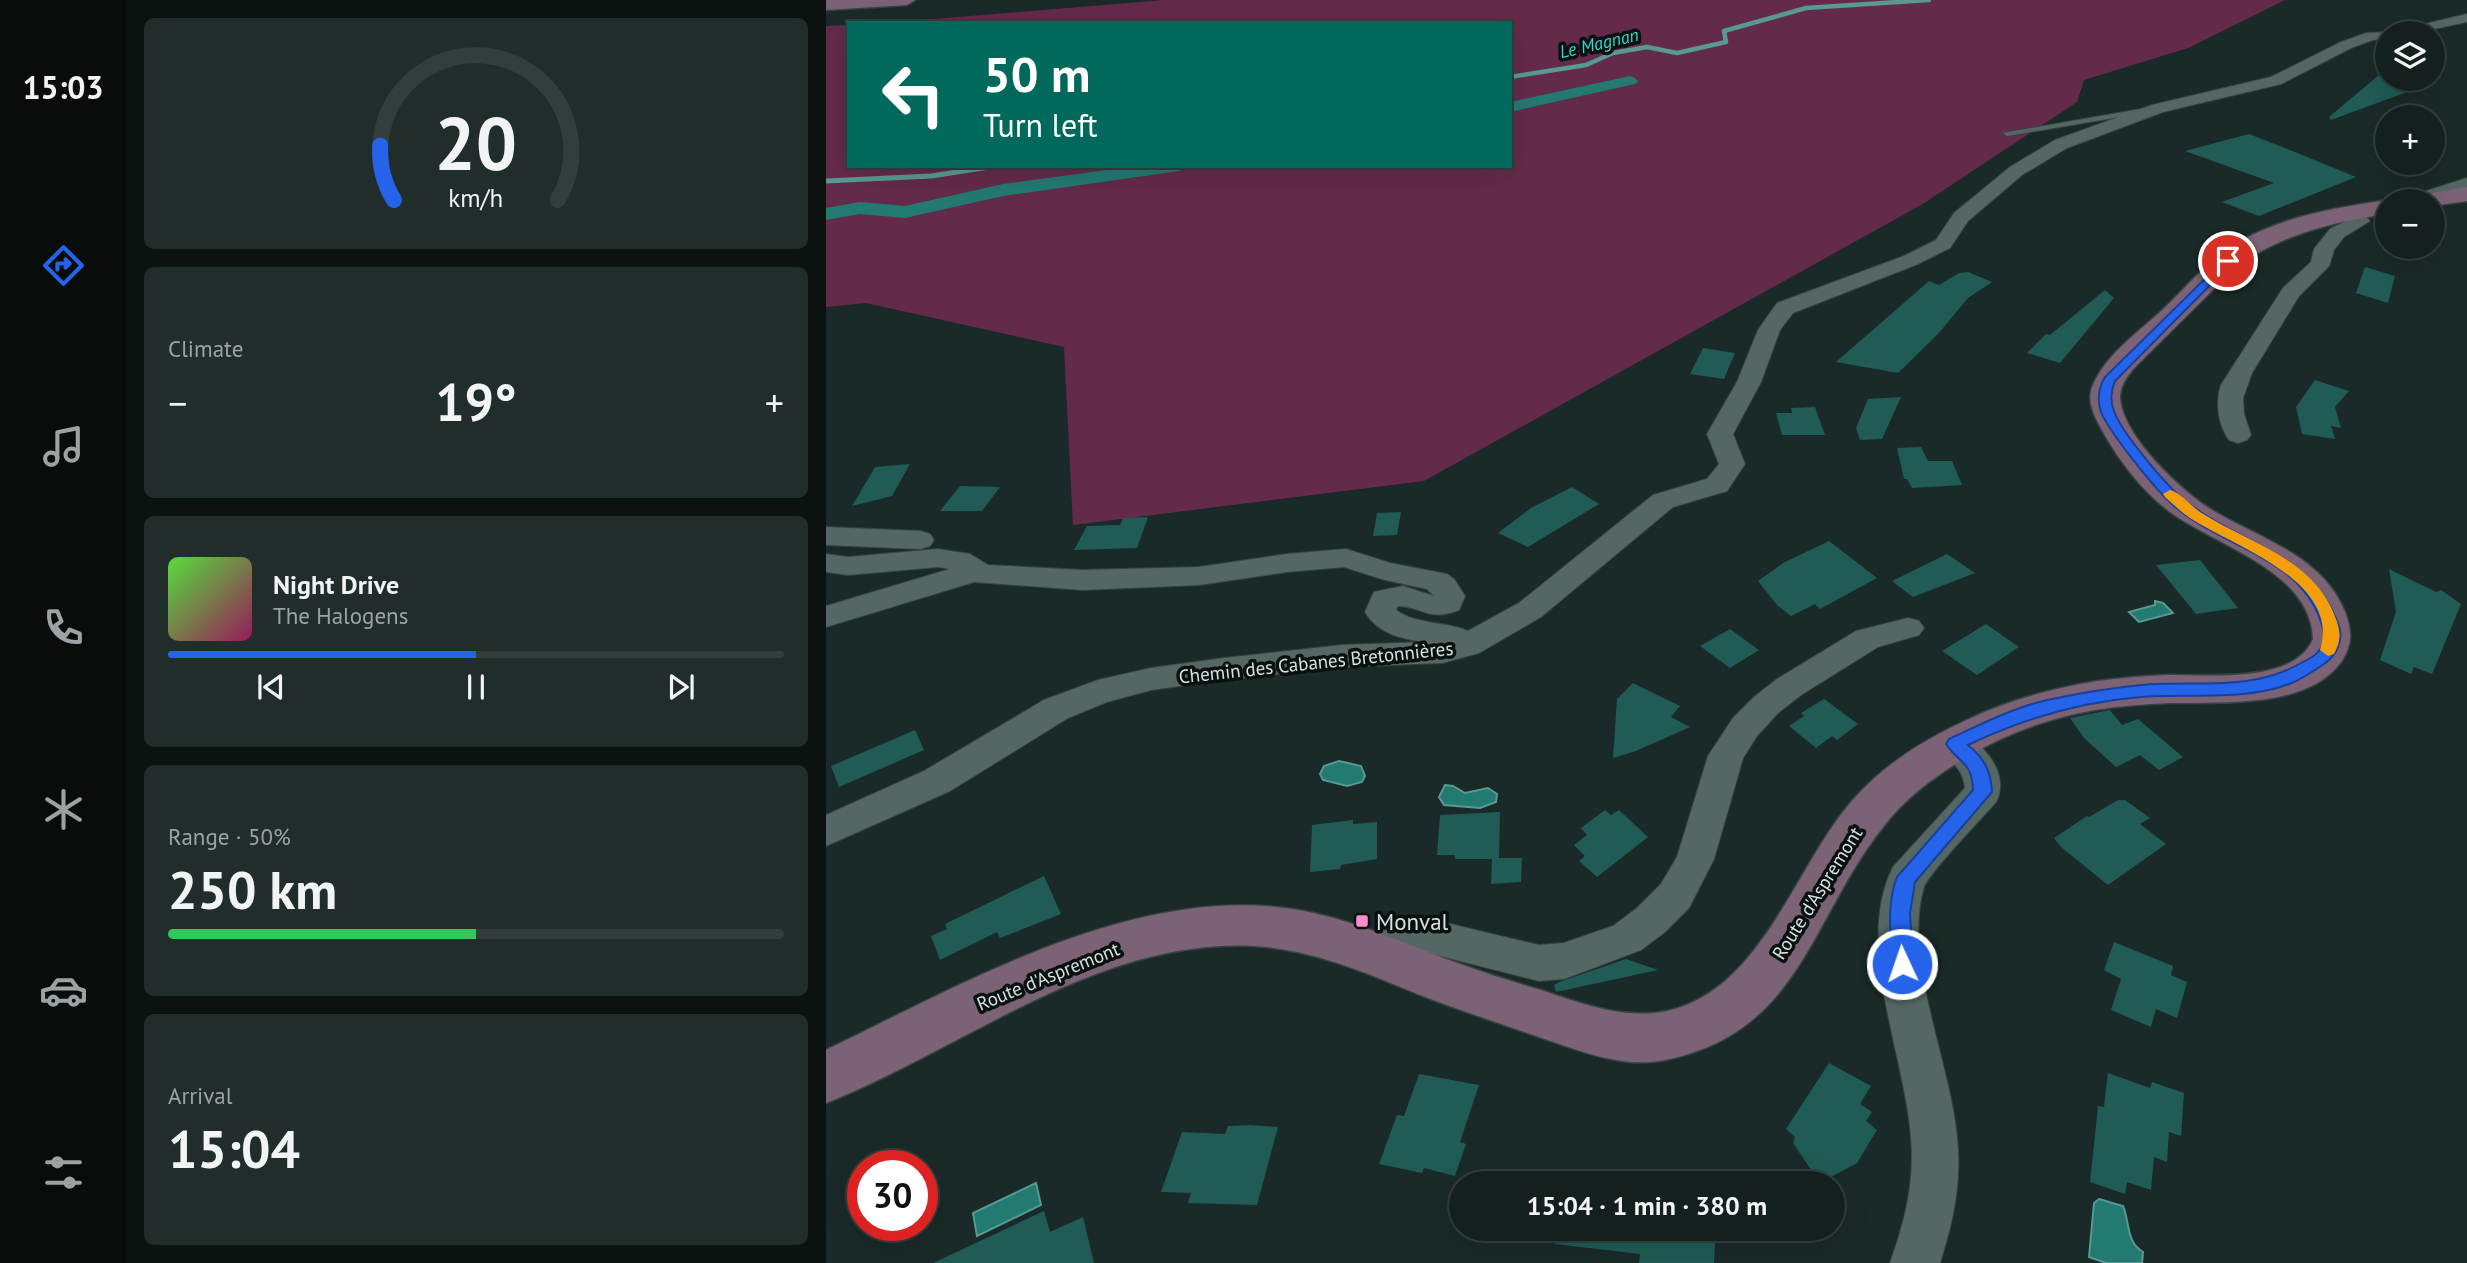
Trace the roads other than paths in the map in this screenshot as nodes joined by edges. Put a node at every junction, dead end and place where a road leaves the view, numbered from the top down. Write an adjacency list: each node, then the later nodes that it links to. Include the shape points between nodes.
1 (906, 0): 2 (street)
2 (826, 5)
3 (2467, 18): 4 (street)
4 (2445, 23)
5 (2375, 36): 6 (street, via 2346,45 2276,81)
6 (2158, 108): 7 (lane); 19 (street, Chemin des Cabanes Bretonnières, via 2073,139 2016,171 1961,217 1942,244 1785,308 1769,330 1749,382 1720,434 1731,464 1717,485 1663,501 1530,610)
7 (2007, 133)
8 (2467, 184): 9 (street)
9 (2445, 191)
10 (2467, 194): 11 (street)
11 (2445, 197)
12 (2369, 209): 13 (street, via 2360,221 2337,233 2324,249 2320,267 2295,286 2231,389 2231,416); 20 (street, Route d'Aspremont, via 2285,230 2228,261 2119,369 2105,389 2105,404 2115,426 2176,501 2277,559 2315,593 2333,634 2328,651 2300,673 2269,683 2218,690 2140,691 2050,705)
13 (2238, 435)
14 (826, 536): 16 (street, via 952,540 974,547)
15 (826, 563): 16 (street, via 848,566 938,558 960,561)
16 (973, 569): 17 (street); 19 (street, via 981,574 1082,580 1199,576 1346,558 1436,580 1450,596 1441,607 1402,594 1385,599 1380,612 1399,627 1453,636)
17 (826, 617)
18 (1908, 628): 22 (street, via 1867,639 1789,687 1745,727 1726,756 1695,859 1675,896 1627,938 1564,961 1539,963 1421,934 1402,939)
19 (1468, 645): 21 (street, Chemin des Cabanes Bretonnières, via 1442,652 1342,656 1224,669 1098,692 1056,709 937,781)
20 (1955, 744): 22 (street, Route d'Aspremont, via 1896,784 1872,807 1753,990 1729,1010 1670,1036 1603,1035 1451,984); 24 (street, via 1982,774 1983,792 1907,877 1900,913 1902,964 1937,1167 1935,1198)
21 (826, 831)
22 (1379, 954): 23 (street, Route d'Aspremont, via 1303,932 1238,925 1159,934 1076,960)
23 (826, 1077)
24 (1915, 1263)

